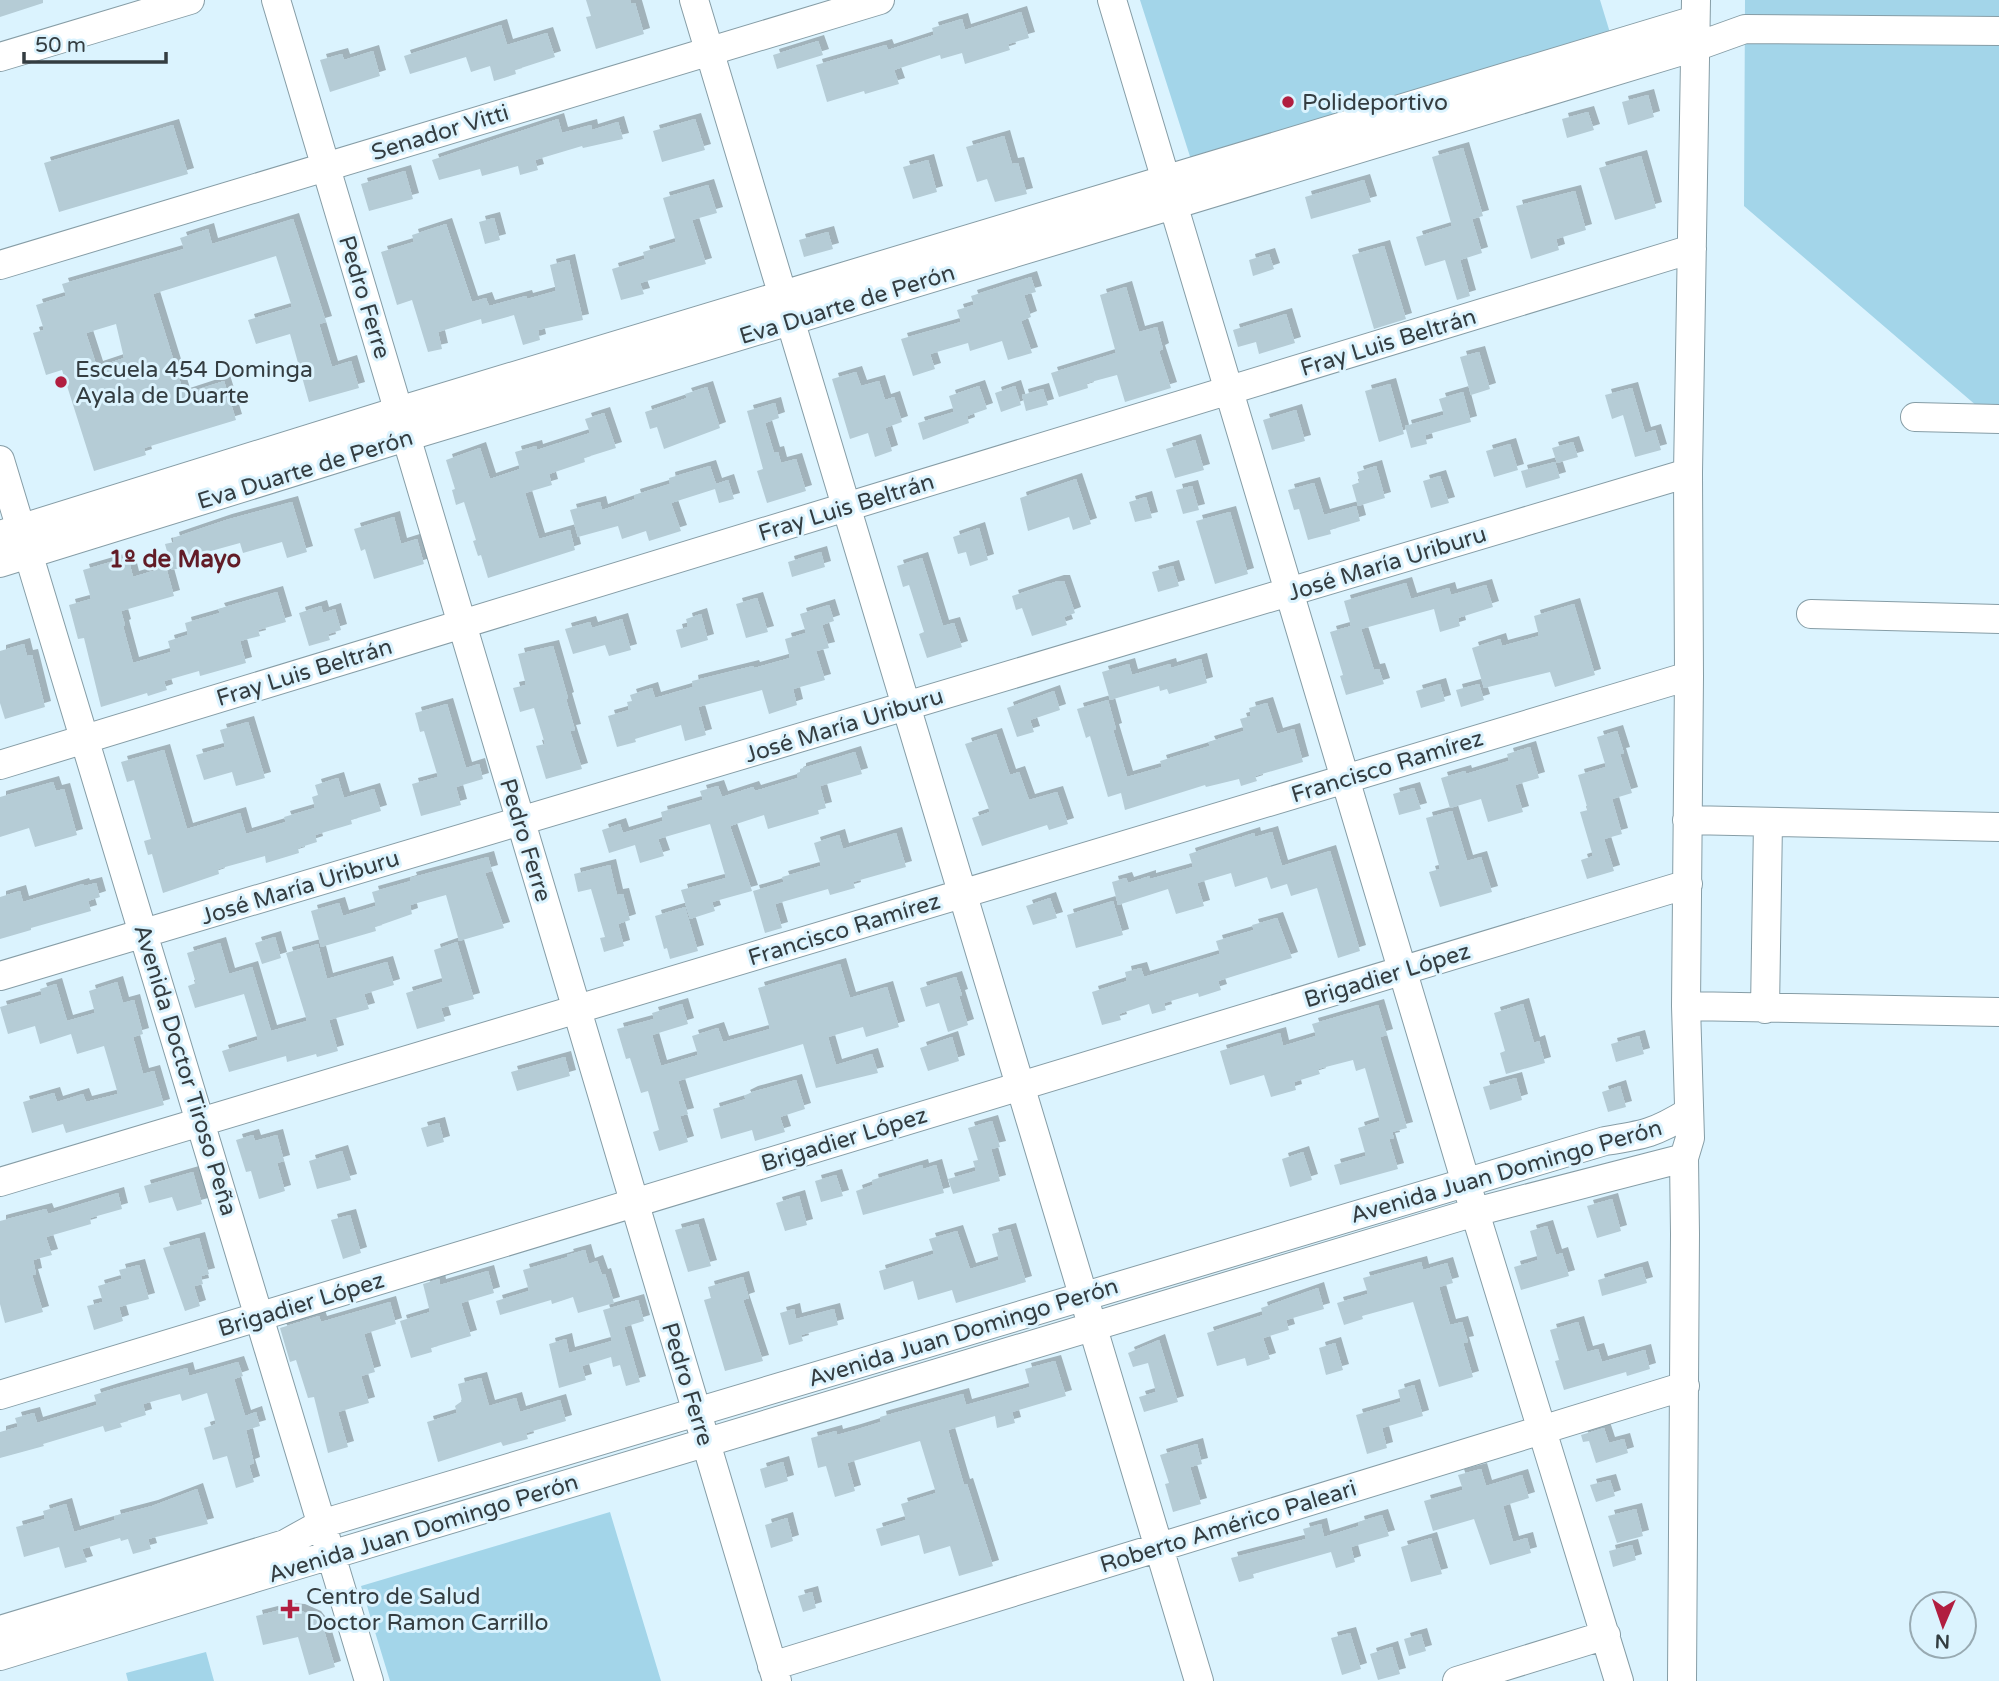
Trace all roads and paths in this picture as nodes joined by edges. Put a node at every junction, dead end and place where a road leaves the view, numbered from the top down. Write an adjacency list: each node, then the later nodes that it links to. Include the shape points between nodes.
1 (190, 0): 9 (street)
2 (276, 0): 10 (street, Pedro Ferre)
3 (694, 0): 8 (street)
4 (880, 0): 8 (street, Senador Vitti)
5 (1112, 0): 11 (street)
6 (1695, 22): 7 (street, Eva Duarte de Perón, via 1745,29); 11 (street, Eva Duarte de Perón); 12 (street)
7 (1999, 31)
8 (709, 51): 10 (street, Senador Vitti); 14 (street)
9 (0, 57)
10 (326, 167): 13 (street, Senador Vitti); 19 (street, Pedro Ferre)
11 (1169, 192): 14 (street, Eva Duarte de Perón); 15 (street, Eva Duarte de Perón); 16 (street)
12 (1692, 249): 16 (street, Fray Luis Beltrán); 21 (street)
13 (0, 265)
14 (783, 296): 15 (street); 19 (street, Eva Duarte de Perón)
15 (790, 322): 19 (street, Eva Duarte de Perón); 22 (street)
16 (1228, 391): 22 (street, Fray Luis Beltrán); 26 (street)
17 (1915, 417): 18 (street)
18 (1999, 419)
19 (402, 424): 23 (street, Eva Duarte de Perón); 24 (street, Eva Duarte de Perón); 29 (street, Pedro Ferre)
20 (0, 460): 23 (street, Avenida Doctor Tiroso Peña)
21 (1688, 473): 26 (street, José María Uriburu); 30 (street)
22 (847, 507): 29 (street, Fray Luis Beltrán); 31 (street)
23 (10, 531): 24 (street, Avenida Doctor Tiroso Peña)
24 (29, 555): 25 (street, Eva Duarte de Perón); 32 (street, Avenida Doctor Tiroso Peña)
25 (0, 564)
26 (1289, 592): 31 (street, José María Uriburu); 34 (street)
27 (1811, 614): 28 (street)
28 (1999, 619)
29 (462, 624): 32 (street, Fray Luis Beltrán); 36 (street, Pedro Ferre)
30 (1689, 677): 34 (street, Francisco Ramírez); 35 (street)
31 (906, 706): 36 (street, José María Uriburu); 40 (street)
32 (86, 739): 33 (street, Fray Luis Beltrán); 41 (street, Avenida Doctor Tiroso Peña)
33 (0, 765)
34 (1345, 778): 40 (street, Francisco Ramírez); 42 (street)
35 (1687, 820): 37 (street); 39 (street)
36 (521, 821): 41 (street, José María Uriburu); 45 (street, Pedro Ferre)
37 (1768, 822): 38 (street); 46 (street)
38 (1999, 827)
39 (1688, 884): 42 (street, Brigadier López); 44 (street)
40 (963, 893): 45 (street, Francisco Ramírez); 48 (street)
41 (145, 933): 43 (street, José María Uriburu); 50 (street, Avenida Doctor Tiroso Peña)
42 (1402, 970): 48 (street, Brigadier López); 53 (street)
43 (0, 976)
44 (1686, 1006): 46 (street); 49 (street)
45 (576, 1009): 50 (street, Francisco Ramírez); 54 (street, Pedro Ferre)
46 (1765, 1009): 47 (street)
47 (1999, 1012)
48 (1020, 1086): 54 (street, Brigadier López); 56 (street)
49 (1689, 1112): 51 (street, Avenida Juan Domingo Perón, via 1690,1138); 53 (street, Avenida Juan Domingo Perón, via 1646,1135 1605,1141)
50 (202, 1122): 52 (street, Francisco Ramírez); 57 (street, Avenida Doctor Tiroso Peña)
51 (1684, 1158): 55 (street, Avenida Juan Domingo Perón); 59 (street)
52 (0, 1182)
53 (1466, 1183): 55 (street); 56 (street, Avenida Juan Domingo Perón)
54 (634, 1203): 57 (street, Brigadier López); 61 (street, Pedro Ferre)
55 (1475, 1212): 58 (street, Avenida Juan Domingo Perón); 62 (street)
56 (1082, 1297): 58 (street); 61 (street, Avenida Juan Domingo Perón)
57 (261, 1316): 60 (street, Brigadier López); 64 (street, Avenida Doctor Tiroso Peña)
58 (1091, 1327): 63 (street, Avenida Juan Domingo Perón); 65 (street)
59 (1685, 1386): 62 (street, Roberto Américo Paleari); 75 (street)
60 (0, 1395)
61 (696, 1412): 63 (street, Pedro Ferre); 64 (street, Avenida Juan Domingo Perón)
62 (1544, 1429): 65 (street, Roberto Américo Paleari); 68 (street)
63 (706, 1443): 66 (street, Avenida Juan Domingo Perón); 70 (street, Pedro Ferre)
64 (321, 1524): 66 (street, Avenida Doctor Tiroso Peña); 67 (street, Avenida Juan Domingo Perón, via 285,1544)
65 (1159, 1547): 70 (street, Roberto Américo Paleari); 72 (street)
66 (331, 1556): 69 (street, Avenida Juan Domingo Perón); 71 (street, Avenida Doctor Tiroso Peña)
67 (0, 1630)
68 (1606, 1635): 73 (street); 74 (street)
69 (0, 1657)
70 (774, 1674)
71 (369, 1681)
72 (1199, 1681)
73 (1457, 1681)
74 (1619, 1681)
75 (1682, 1681)

